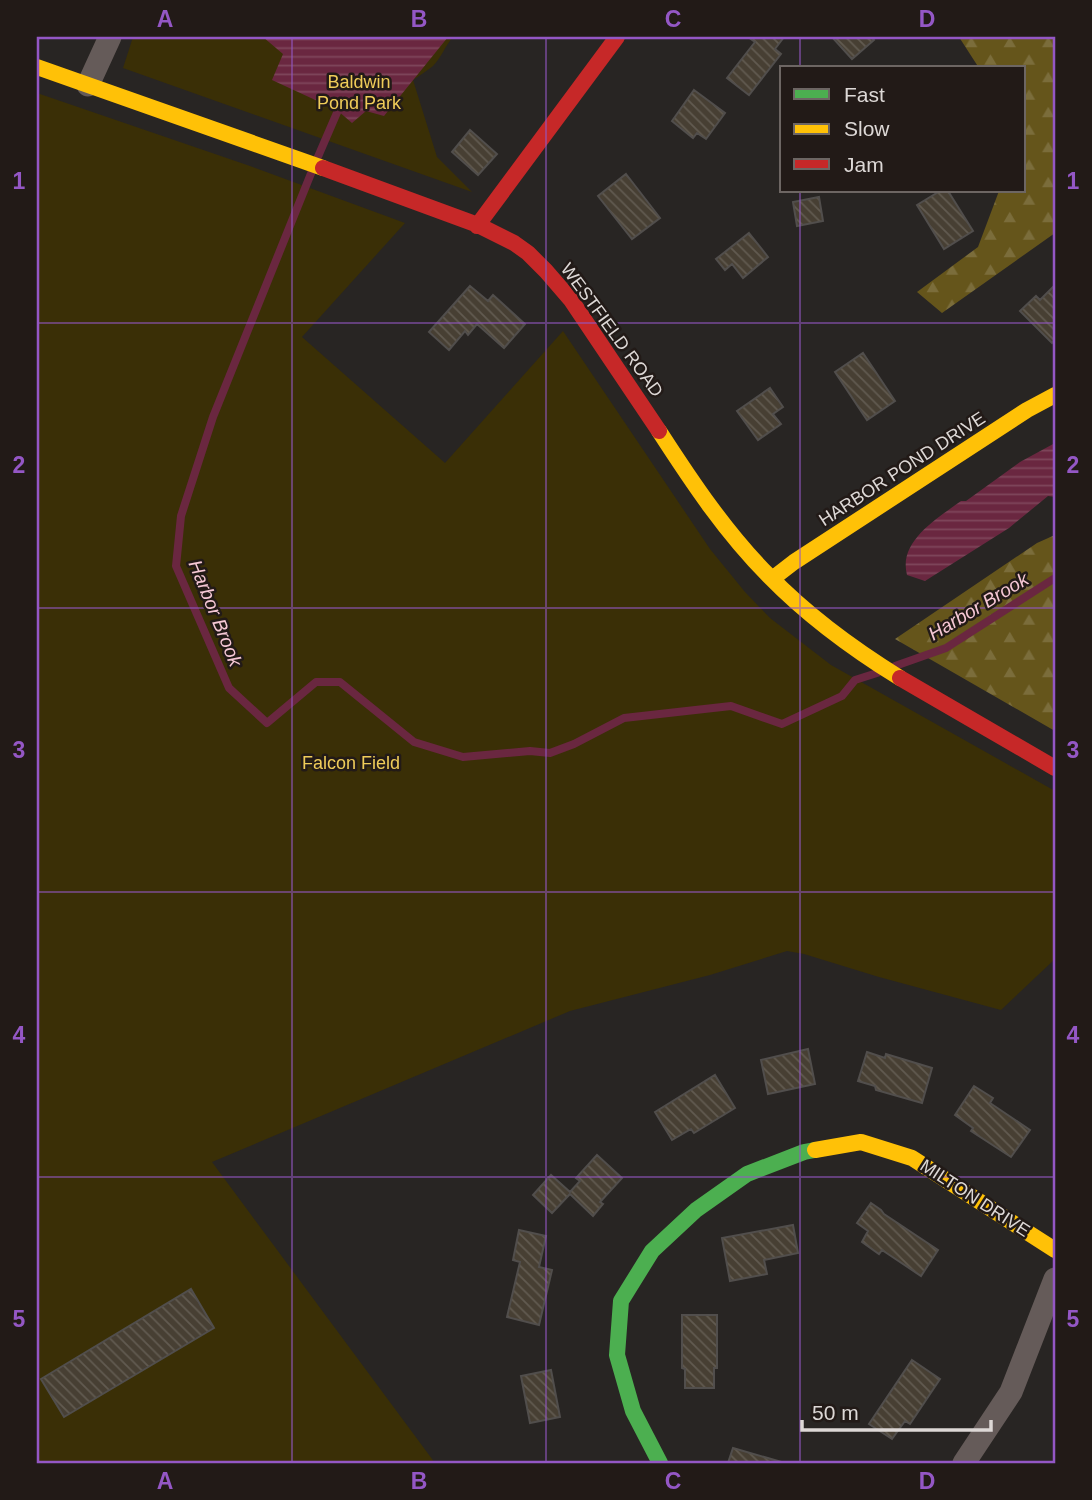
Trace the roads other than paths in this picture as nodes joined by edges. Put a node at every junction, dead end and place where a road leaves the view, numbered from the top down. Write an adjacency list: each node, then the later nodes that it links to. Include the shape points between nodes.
1 (110, 37): 4 (street)
2 (617, 37): 5 (street)
3 (37, 67): 4 (street, WESTFIELD ROAD)
4 (88, 85): 5 (street, WESTFIELD ROAD)
5 (477, 226): 7 (street, WESTFIELD ROAD, via 528,253 558,284 719,517)
6 (1055, 396): 7 (street, HARBOR POND DRIVE)
7 (772, 579): 8 (street, WESTFIELD ROAD, via 856,651)
8 (1055, 768)
9 (1055, 1250): 11 (street, MILTON DRIVE, via 912,1158 861,1142 804,1152 747,1174 696,1210 652,1251 621,1301 617,1355 633,1411)
10 (1055, 1279): 12 (street, via 1011,1392)
11 (660, 1463)
12 (964, 1463)

